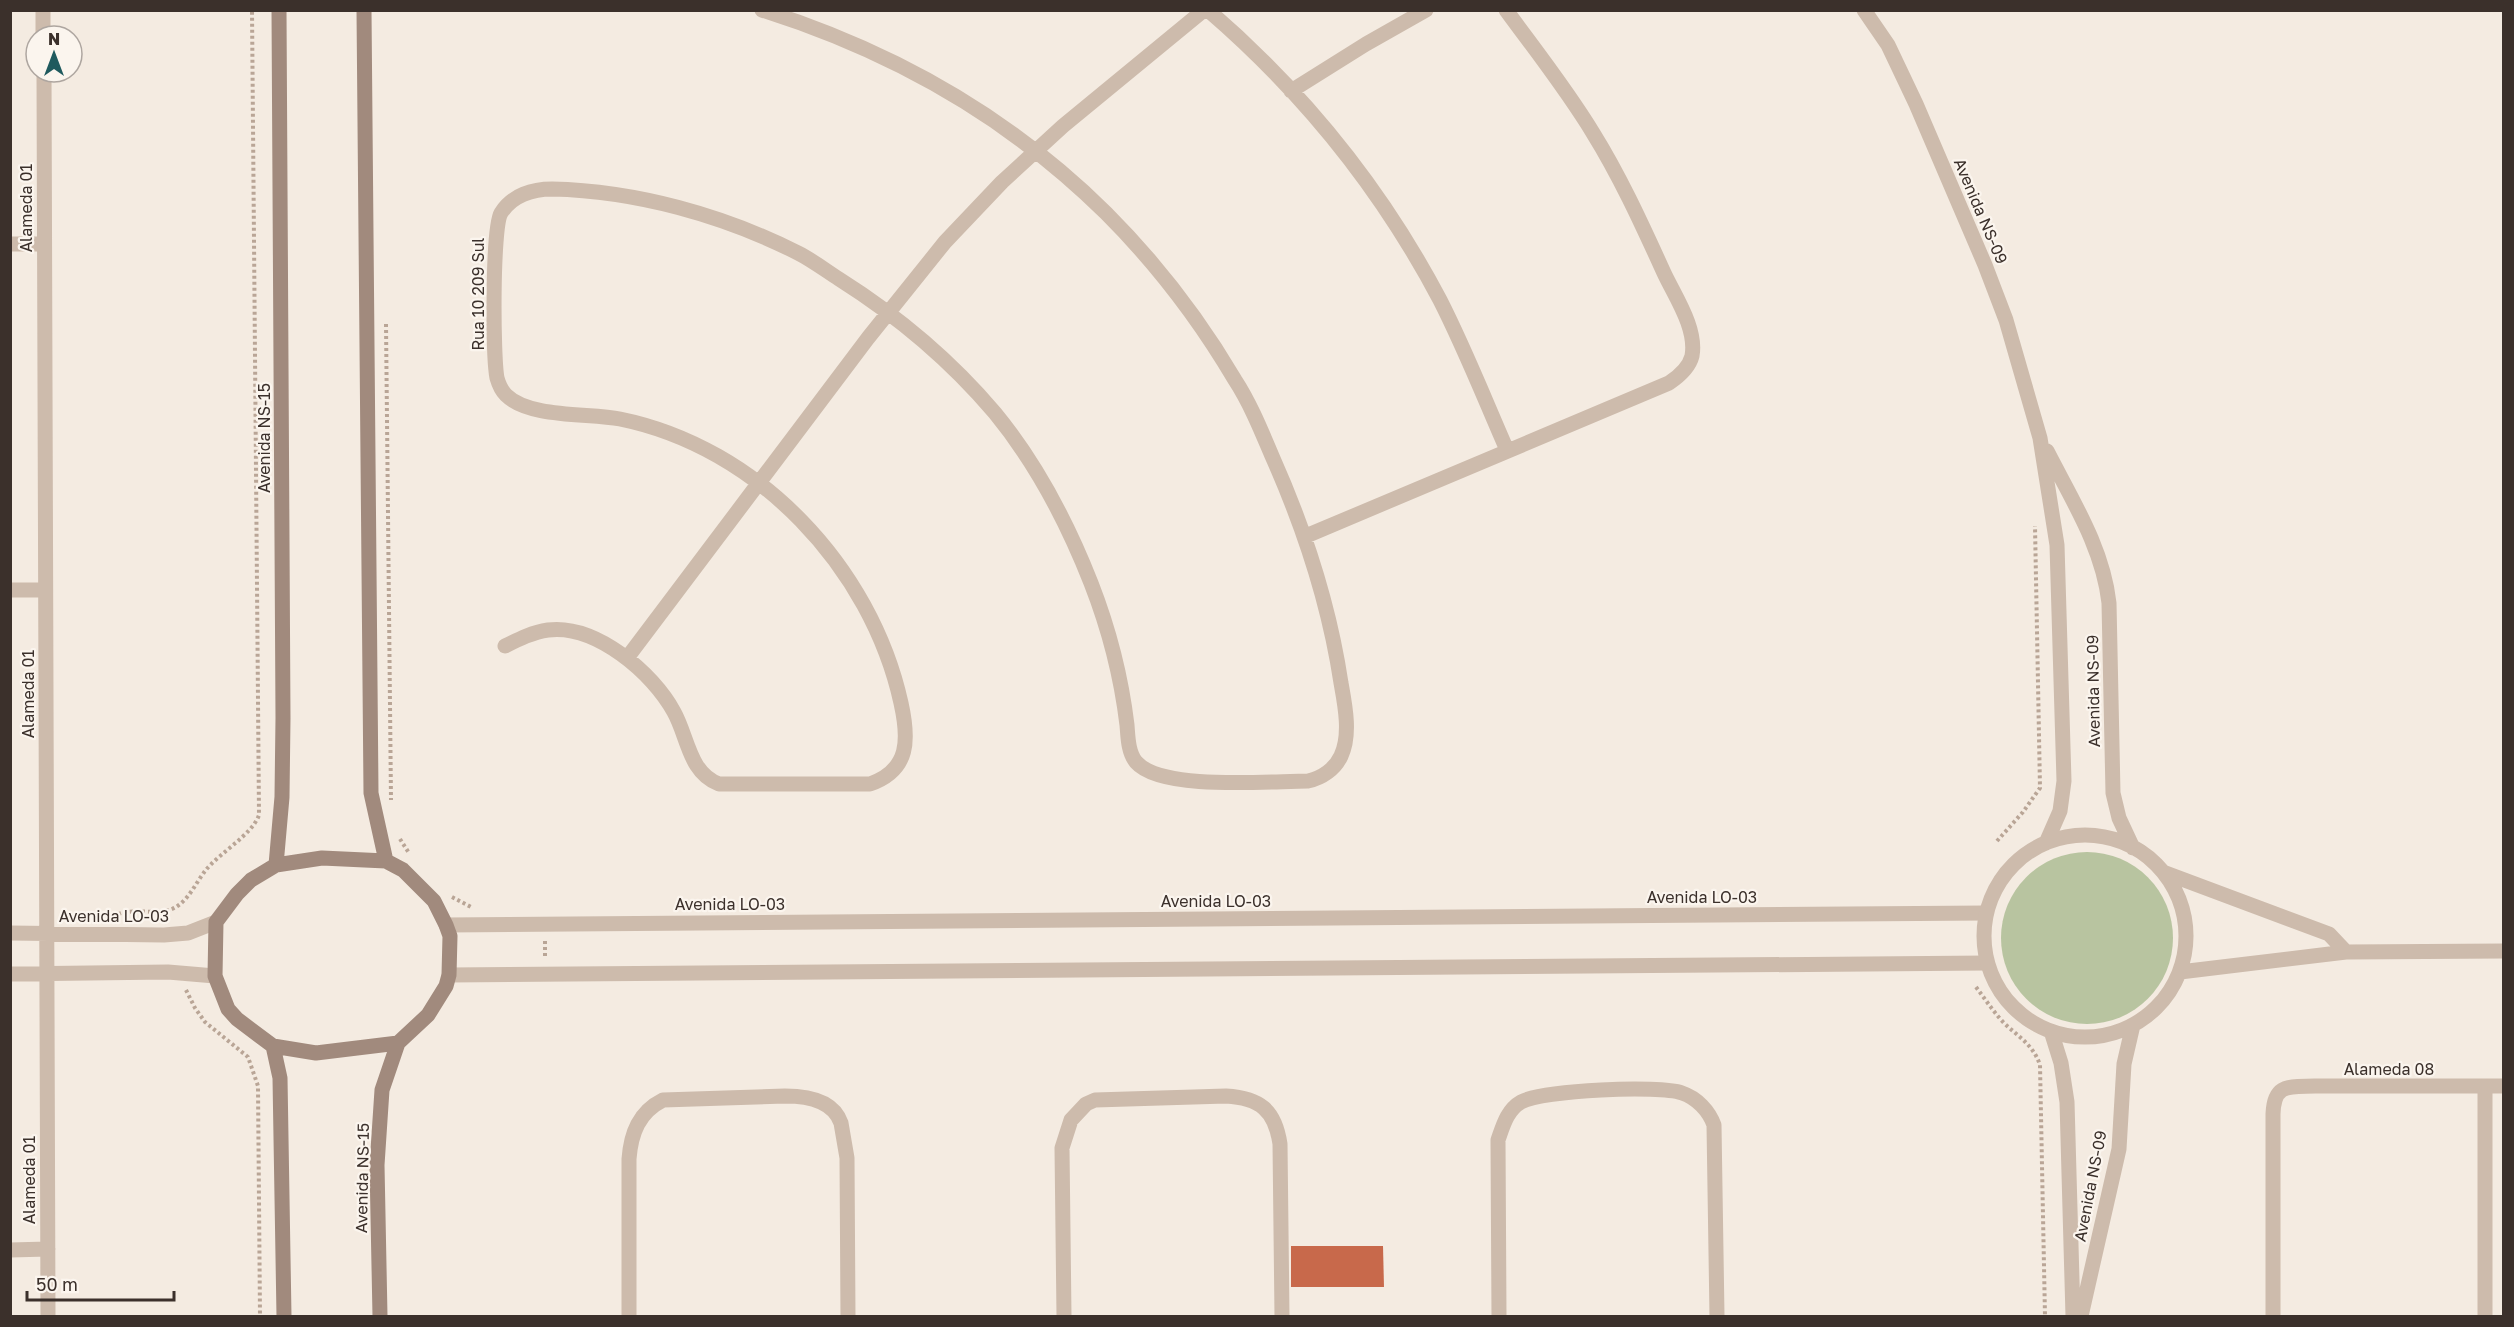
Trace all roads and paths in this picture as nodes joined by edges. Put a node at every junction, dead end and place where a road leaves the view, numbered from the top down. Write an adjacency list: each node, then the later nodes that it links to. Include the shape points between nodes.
1 (252, 10): 42 (path, via 259,815 256,824 218,856 180,904 161,912 119,913 113,917)
2 (279, 10): 32 (main road, Avenida NS-15, via 283,718)
3 (364, 10): 31 (main road, via 371,793)
4 (762, 10): 11 (street, via 845,40 916,72 980,111)
5 (1206, 10): 10 (street); 11 (street, via 1087,104)
6 (1426, 10): 10 (street)
7 (1506, 10): 17 (street, via 1574,104 1612,165 1684,314 1692,346 1687,366 1669,383)
8 (1863, 10): 16 (street, Avenida NS-09, via 1888,45 1985,265 2006,321)
9 (44, 84): 13 (street, Alameda 01)
10 (1291, 91): 17 (street, via 1352,164 1410,249 1440,300)
11 (1035, 152): 14 (street, via 945,242); 20 (street, via 1113,219 1185,303 1237,382)
12 (10, 244): 13 (street)
13 (44, 244): 22 (street, Alameda 01)
14 (887, 313): 18 (street); 18 (street, Rua 10 209 Sul, via 800,254 723,221 685,210 636,198 546,189 522,194 501,213 495,253 497,376 503,393 533,409 614,418 663,430); 20 (street, via 936,352 970,386 1037,472 1076,547 1107,626 1117,663 1131,754 1148,771 1186,781 1308,781 1322,776 1338,762 1344,748 1345,707 1329,619)
15 (386, 322): 25 (path)
16 (2040, 438): 28 (street, Avenida NS-09, via 2057,545 2064,769 2060,811); 29 (street, Avenida NS-09, via 2094,544 2107,587 2113,793)
17 (1507, 450): 20 (street)
18 (758, 484): 24 (street); 24 (street, via 818,538 865,606 890,665 903,713 905,747 894,771 864,784 714,782 696,765 666,698)
19 (2034, 517): 27 (path, via 2040,788)
20 (1306, 536)
21 (10, 590): 22 (street)
22 (45, 590): 41 (street, Alameda 01)
23 (506, 646): 24 (street, via 536,633 560,630 585,636)
24 (627, 658)
25 (391, 806)
26 (399, 833): 30 (path)
27 (1997, 841)
28 (2046, 843): 29 (street, via 2073,836 2094,836); 36 (street, via 2006,873)
29 (2133, 848): 33 (street)
30 (414, 859)
31 (386, 861): 32 (main road, via 322,858); 39 (main road, Avenida NS-15, via 403,870 434,902)
32 (276, 865): 37 (main road, via 251,880)
33 (2163, 872): 44 (street, via 2329,934); 46 (street, via 2184,914 2186,944)
34 (445, 890): 35 (path)
35 (473, 908)
36 (1986, 912): 38 (street, Avenida LO-03); 45 (street)
37 (216, 922): 42 (street, Avenida LO-03, via 188,933); 51 (main road)
38 (545, 924): 39 (street, Avenida LO-03); 49 (path)
39 (446, 925): 50 (main road, Avenida NS-15, via 450,936)
40 (10, 933): 41 (street, Avenida LO-03)
41 (46, 933): 42 (street, Avenida LO-03); 48 (street, Alameda 01)
42 (112, 934)
43 (2504, 951): 44 (street)
44 (2346, 952): 46 (street)
45 (1987, 963): 49 (street); 55 (street, via 1996,986 2011,1005)
46 (2180, 972): 54 (street, via 2163,1001)
47 (10, 974): 48 (street)
48 (47, 974): 51 (street, via 168,972); 61 (street, Alameda 01)
49 (545, 974): 50 (street)
50 (449, 975): 56 (main road, Avenida NS-15, via 429,1015)
51 (215, 976): 57 (main road, via 228,1009)
52 (184, 987): 63 (path, via 206,1022 248,1057 258,1086)
53 (1976, 987): 72 (path, via 2004,1023 2036,1054 2040,1065)
54 (2133, 1025): 55 (street, via 2088,1037); 74 (street, Avenida NS-09, via 2124,1064 2119,1149)
55 (2050, 1031): 73 (street, Avenida NS-09, via 2059,1052 2067,1102)
56 (398, 1043): 57 (main road, via 316,1053); 65 (main road, Avenida NS-15, via 382,1090 377,1165)
57 (273, 1046): 64 (main road, via 280,1078)
58 (2504, 1086): 59 (street, Alameda 08)
59 (2485, 1087): 75 (street, Alameda 08, via 2299,1087 2276,1094 2272,1137); 76 (street)
60 (10, 1250): 61 (street)
61 (48, 1250): 62 (street, Alameda 01)
62 (48, 1317)
63 (260, 1317)
64 (284, 1317)
65 (380, 1317)
66 (629, 1317): 67 (street, via 629,1159 632,1137 640,1120 663,1100 801,1096 828,1105 840,1117 843,1130 847,1158)
67 (848, 1317)
68 (1064, 1317): 69 (street, via 1062,1148 1071,1120 1095,1100 1226,1096 1256,1102 1277,1127 1281,1161)
69 (1282, 1317)
70 (1499, 1317): 71 (street, via 1498,1140 1510,1112 1521,1102 1541,1094 1667,1090 1695,1100 1708,1112 1714,1125)
71 (1717, 1317)
72 (2045, 1317)
73 (2073, 1317)
74 (2081, 1317)
75 (2273, 1317)
76 (2485, 1317)

